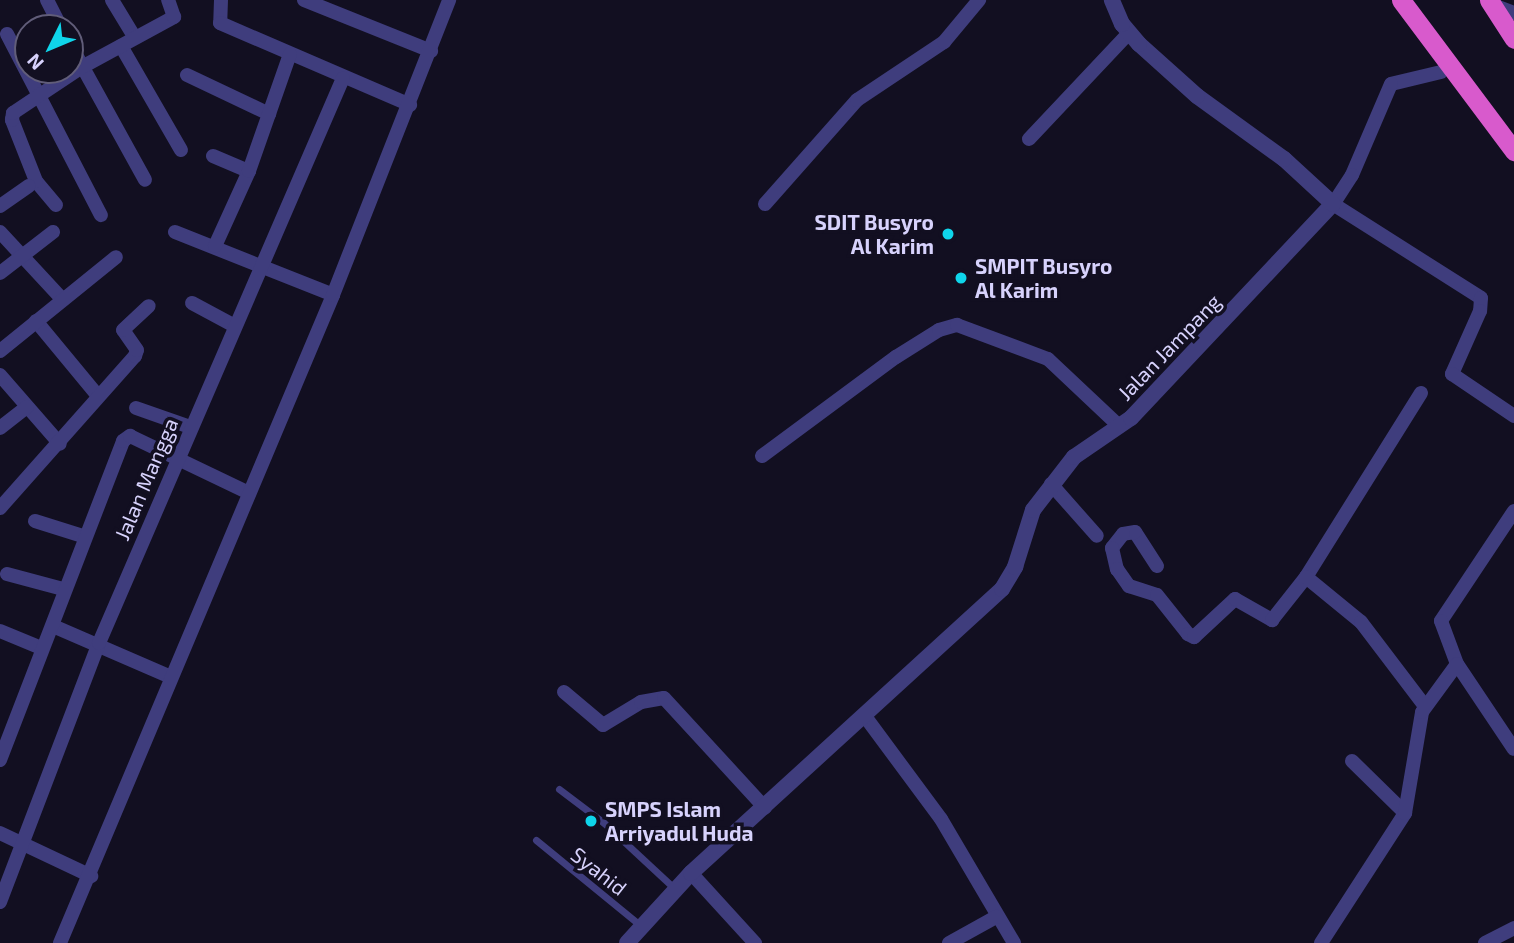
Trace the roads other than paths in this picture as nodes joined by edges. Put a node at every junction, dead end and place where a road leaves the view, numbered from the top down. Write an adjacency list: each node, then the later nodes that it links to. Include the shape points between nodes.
1 (112, 0): 13 (street)
2 (168, 0): 13 (street, via 175,17)
3 (221, 0): 17 (street, via 218,22)
4 (304, 0): 16 (street)
5 (449, 0): 16 (street)
6 (979, 0): 35 (street, via 944,41 858,100)
7 (1112, 0): 11 (street)
8 (1401, 0): 30 (highway)
9 (1491, 3): 10 (street); 14 (highway)
10 (1514, 13)
11 (1129, 33): 28 (street); 36 (street, via 1196,96 1284,159)
12 (7, 34): 24 (street)
13 (135, 38): 15 (street)
14 (1514, 39)
15 (121, 46): 18 (street); 29 (street)
16 (431, 51): 25 (street)
17 (290, 54): 22 (street); 26 (street)
18 (84, 66)
19 (84, 71): 33 (street)
20 (1441, 72): 36 (street, via 1391,84 1352,175)
21 (187, 75): 26 (street)
22 (343, 78): 25 (street); 46 (street, Jalan Mangga)
23 (55, 84): 24 (street)
24 (39, 94): 27 (street, via 16,108); 39 (street)
25 (410, 105): 48 (street)
26 (269, 114): 32 (street)
27 (7, 125): 37 (street, via 36,181)
28 (1030, 139)
29 (181, 150)
30 (1514, 151)
31 (213, 156): 32 (street)
32 (249, 171): 43 (street)
33 (145, 180)
34 (29, 186): 38 (street)
35 (765, 204)
36 (1333, 204): 60 (street, via 1481,298 1480,311 1451,374); 61 (street, Jalan Jampang, via 1131,418)
37 (56, 205)
38 (0, 206)
39 (101, 215)
40 (0, 232): 44 (street)
41 (53, 232): 44 (street)
42 (175, 232): 43 (street)
43 (215, 246): 46 (street)
44 (21, 254): 47 (street); 49 (street)
45 (116, 257): 49 (street)
46 (264, 266): 48 (street); 53 (street, Jalan Mangga)
47 (0, 273)
48 (333, 295): 68 (street)
49 (62, 299): 52 (street)
50 (192, 303): 53 (street)
51 (149, 306): 57 (street, via 122,330 137,350 135,356)
52 (36, 321): 54 (street); 57 (street)
53 (233, 325): 63 (street, Jalan Mangga)
54 (0, 351)
55 (0, 376): 58 (street)
56 (1421, 393): 76 (street)
57 (98, 396): 64 (street)
58 (27, 407): 62 (street); 64 (street)
59 (136, 408): 63 (street)
60 (1514, 416)
61 (1117, 424): 65 (street, via 1048,359 957,325 939,330 896,357); 67 (street, Jalan Jampang, via 1074,457)
62 (0, 428)
63 (190, 428): 66 (street, Jalan Mangga)
64 (60, 444): 69 (street)
65 (762, 456)
66 (177, 458): 68 (street); 72 (street, via 127,437); 80 (street, Jalan Mangga)
67 (1051, 484): 73 (street); 86 (street, Jalan Jampang, via 1033,510 1015,567 1002,589)
68 (249, 493): 83 (street)
69 (0, 508)
70 (1514, 511): 82 (street, via 1441,616)
71 (35, 521): 72 (street)
72 (83, 536): 77 (street)
73 (1097, 536)
74 (1157, 566): 76 (street, via 1135,531 1123,534 1112,548 1117,569 1129,586 1157,595 1173,620 1194,636 1235,599 1272,620)
75 (7, 574): 77 (street)
76 (1306, 576): 85 (street, via 1361,622)
77 (63, 589): 78 (street)
78 (53, 626): 80 (street); 81 (street)
79 (0, 631): 81 (street)
80 (99, 643): 83 (street); 95 (street, Jalan Mangga)
81 (41, 648): 88 (street)
82 (1457, 664): 85 (street); 87 (street)
83 (171, 677): 97 (street)
84 (564, 692): 91 (street, via 603,725 641,702 666,699)
85 (1424, 705): 92 (street)
86 (864, 715): 91 (street, Jalan Jampang); 100 (street, via 940,819)
87 (1514, 749)
88 (0, 760)
89 (1352, 761): 92 (street)
90 (559, 789): 98 (lane, Syahid, via 604,823)
91 (765, 808): 96 (street, Jalan Jampang)
92 (1405, 813): 108 (street)
93 (0, 833): 95 (street)
94 (536, 840): 101 (lane, Syahid)
95 (22, 842): 97 (street); 99 (street, Jalan Mangga)
96 (691, 873): 98 (street, Jalan Jampang); 105 (street)
97 (91, 876): 103 (street)
98 (675, 890): 101 (street, Jalan Jampang)
99 (0, 902)
100 (996, 917): 106 (street); 107 (street)
101 (642, 926): 104 (street, Jalan Jampang)
102 (1514, 928): 109 (street)
103 (60, 943)
104 (627, 943)
105 (755, 943)
106 (949, 943)
107 (1014, 943)
108 (1321, 943)
109 (1485, 943)

